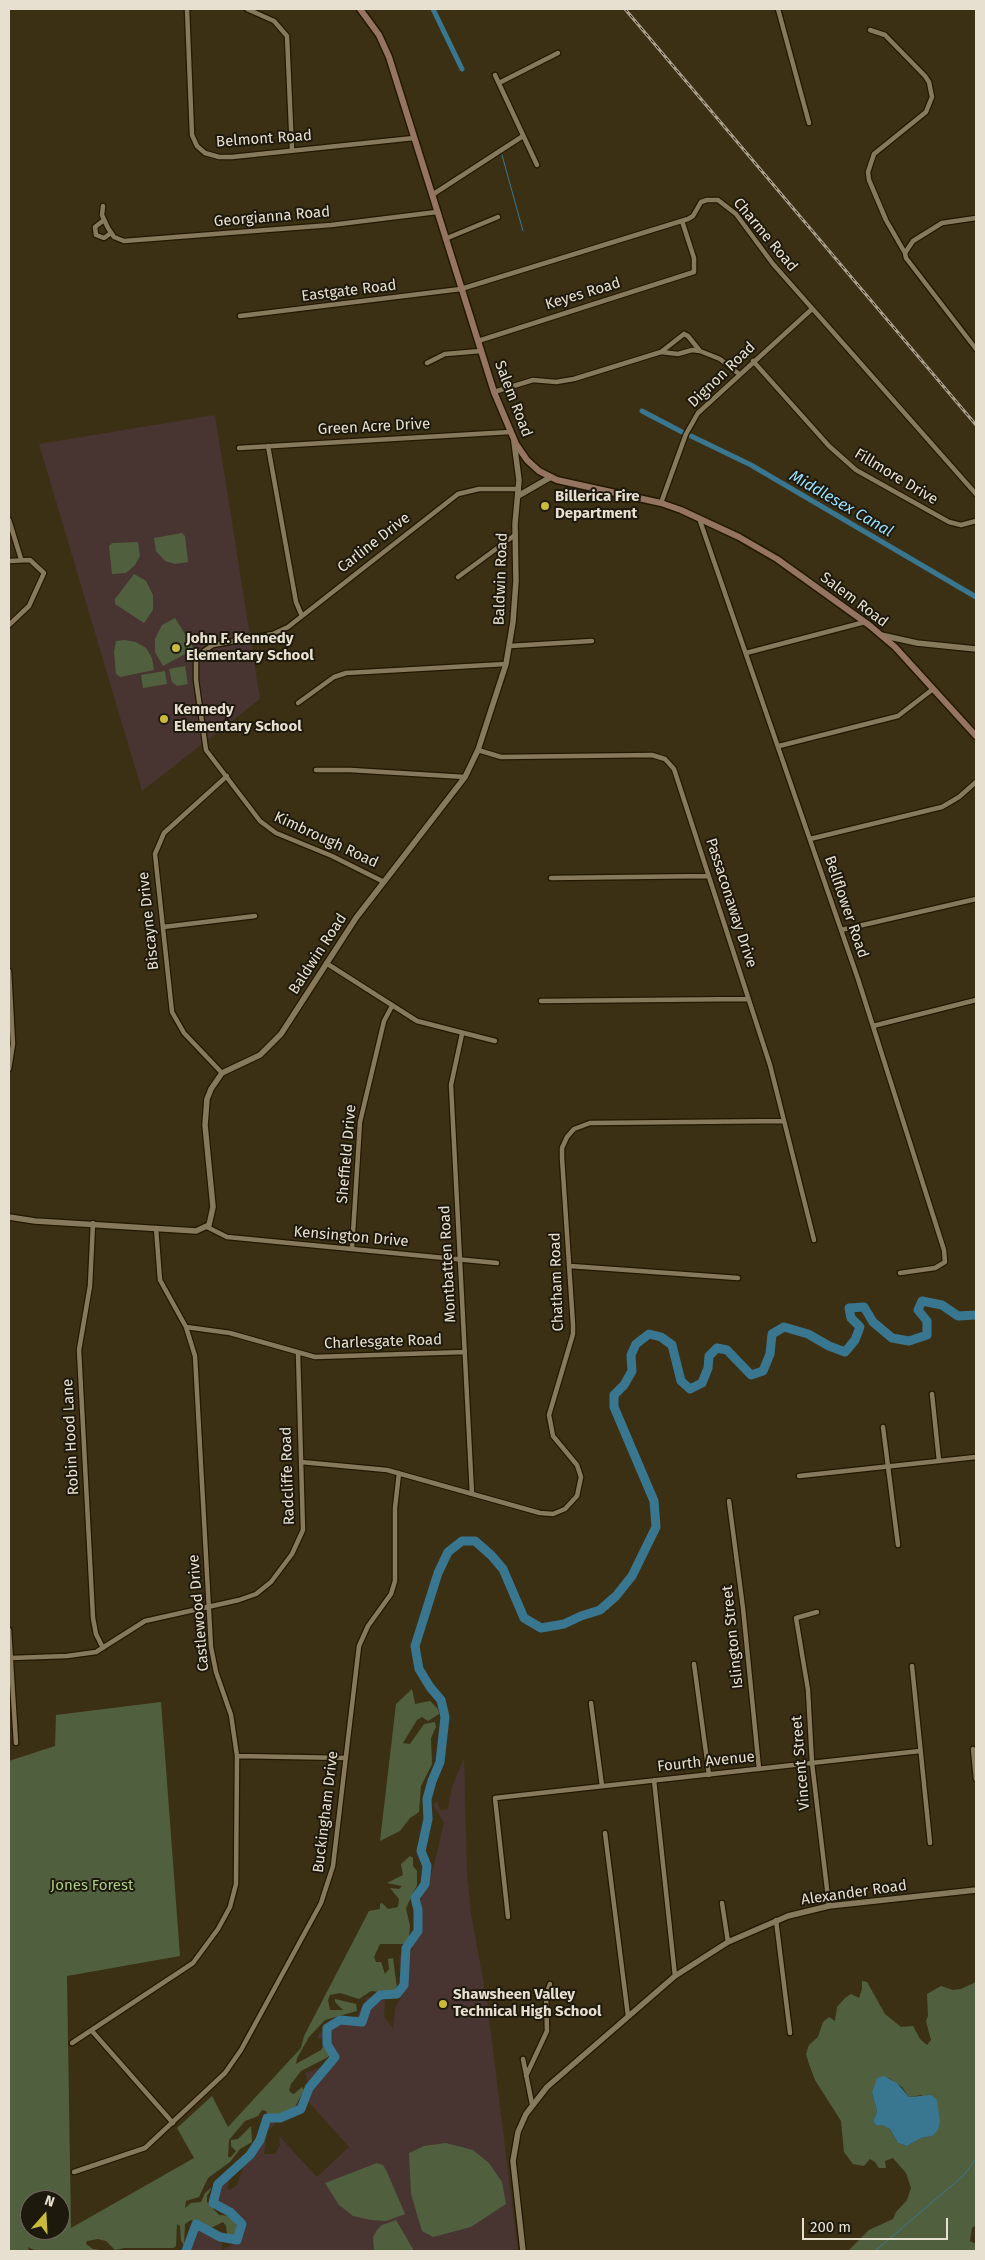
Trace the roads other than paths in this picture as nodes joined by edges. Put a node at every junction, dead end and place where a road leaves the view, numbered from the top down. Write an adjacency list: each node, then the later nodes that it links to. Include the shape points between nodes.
1 (188, 9): 12 (street, Belmont Road, via 192,135 198,146 209,155 225,157)
2 (247, 9): 12 (street, via 274,21 287,36)
3 (360, 9): 11 (main road, Salem Road, via 385,46)
4 (778, 9): 9 (street)
5 (870, 30): 23 (street, via 885,35 897,46 925,76 931,89 932,97 926,112 874,154 868,172 886,220)
6 (558, 53): 8 (street)
7 (495, 75): 8 (street)
8 (499, 83): 10 (street)
9 (810, 123)
10 (523, 136): 13 (street); 14 (street)
11 (414, 138): 12 (street, Belmont Road); 14 (main road, Salem Road)
12 (292, 150)
13 (537, 165)
14 (432, 195): 16 (main road, Salem Road)
15 (103, 206): 19 (street, Georgianna Road)
16 (437, 212): 21 (street, Georgianna Road, via 332,225 124,241); 22 (main road, Salem Road)
17 (498, 217): 22 (street)
18 (976, 218): 23 (street, via 942,223 913,241)
19 (104, 220): 21 (street, Georgianna Road); 21 (street, Georgianna Road, via 96,227 96,235 104,238)
20 (682, 221): 24 (street, Charme Road); 25 (street, Charme Road, via 693,216 704,200 721,201 736,214 772,264); 27 (street, Keyes Road, via 693,252 695,270)
21 (112, 233)
22 (446, 239): 24 (main road, Salem Road)
23 (905, 253): 28 (street)
24 (462, 290): 26 (street, Eastgate Road); 27 (main road, Salem Road)
25 (812, 309): 32 (street, Dignon Road); 41 (street, Charme Road)
26 (240, 316)
27 (478, 341): 29 (main road, Salem Road)
28 (976, 349)
29 (481, 351): 33 (street, via 445,354); 35 (main road, Salem Road)
30 (700, 351): 31 (street); 31 (street, via 684,334); 34 (street, via 720,359)
31 (662, 352): 35 (street, via 574,379 556,382 533,380)
32 (754, 361): 34 (street, Dignon Road); 46 (street, Fillmore Drive, via 829,446 856,470 950,522 962,525)
33 (427, 363)
34 (739, 374): 43 (street, Dignon Road, via 708,402 690,426)
35 (494, 392): 36 (main road, Salem Road)
36 (511, 433): 37 (street, Green Acre Drive); 39 (main road, Salem Road, via 527,460); 40 (street, Baldwin Road, via 518,460)
37 (268, 446): 38 (street, Green Acre Drive); 51 (street, via 296,602)
38 (239, 448)
39 (551, 477): 42 (street); 43 (main road, Salem Road)
40 (519, 489): 42 (street, Baldwin Road); 51 (street, Carline Drive, via 472,490 455,495)
41 (976, 494)
42 (518, 496): 47 (street, Baldwin Road)
43 (661, 503): 44 (main road, Salem Road)
44 (699, 518): 52 (main road, Salem Road, via 777,559); 59 (street, Bellflower Road)
45 (9, 520): 48 (street)
46 (976, 521)
47 (515, 535): 50 (street); 57 (street, Baldwin Road, via 516,581)
48 (20, 559): 49 (street); 53 (street, via 36,564 44,576 29,606)
49 (9, 561)
50 (458, 577)
51 (302, 616): 55 (street, Carline Drive, via 278,632)
52 (865, 622): 54 (main road, Salem Road); 59 (street)
53 (9, 625)
54 (881, 635): 58 (street, via 917,643); 61 (main road, Salem Road)
55 (250, 637): 67 (street, Kimbrough Road, via 208,648 195,665 206,748)
56 (592, 641): 57 (street)
57 (510, 646): 60 (street, Baldwin Road)
58 (976, 649)
59 (746, 654): 64 (street, Bellflower Road)
60 (506, 664): 62 (street, via 346,673 334,677); 65 (street, Baldwin Road)
61 (933, 689): 63 (main road, Salem Road); 64 (street, via 898,716)
62 (298, 703)
63 (976, 736)
64 (779, 746): 70 (street, Bellflower Road)
65 (478, 750): 68 (street, Baldwin Road); 71 (street, Passaconaway Drive, via 501,757 645,755 665,760 674,769)
66 (316, 770): 68 (street)
67 (227, 776): 73 (street, Kimbrough Road, via 271,831); 76 (street, Biscayne Drive, via 168,829 157,846)
68 (465, 777): 73 (street, Baldwin Road)
69 (976, 782): 70 (street, via 942,806)
70 (810, 839): 77 (street, Bellflower Road)
71 (708, 876): 72 (street); 80 (street, Passaconaway Drive)
72 (551, 878)
73 (384, 882): 78 (street, Baldwin Road)
74 (976, 899): 77 (street)
75 (255, 916): 76 (street)
76 (163, 927): 88 (street, Biscayne Drive, via 171,1004 176,1020)
77 (841, 930): 84 (street, Bellflower Road)
78 (326, 963): 83 (street); 88 (street, Baldwin Road, via 272,1044 255,1058)
79 (9, 971): 87 (street, via 13,1044)
80 (748, 999): 82 (street); 89 (street, Passaconaway Drive, via 770,1065)
81 (976, 1000): 84 (street)
82 (541, 1001)
83 (392, 1006): 85 (street, via 417,1021); 95 (street, Sheffield Drive, via 384,1021 360,1122)
84 (873, 1026): 99 (street, Bellflower Road, via 944,1250 945,1262 935,1268)
85 (462, 1034): 86 (street); 96 (street, Montbatten Road, via 451,1085)
86 (495, 1041)
87 (9, 1069)
88 (222, 1073): 92 (street, via 210,1089 206,1105 213,1207 212,1220)
89 (784, 1122): 94 (street, Passaconaway Drive); 98 (street, Chatham Road, via 595,1123 574,1129 564,1142 562,1153)
90 (9, 1217): 91 (street)
91 (92, 1223): 93 (street); 118 (street, Robin Hood Lane, via 90,1286 79,1350 93,1618)
92 (207, 1227): 93 (street, via 196,1231); 95 (street, Kensington Drive, via 227,1237)
93 (156, 1228): 101 (street, Castlewood Drive, via 160,1280)
94 (814, 1240)
95 (352, 1249): 96 (street, Kensington Drive)
96 (460, 1260): 97 (street, Kensington Drive); 102 (street, Montbatten Road)
97 (497, 1263)
98 (570, 1266): 100 (street); 112 (street, Chatham Road, via 573,1334 551,1403 549,1420 556,1441 579,1471 581,1484 577,1496 565,1509 546,1514)
99 (900, 1273)
100 (738, 1278)
101 (186, 1327): 103 (street, Charlesgate Road, via 230,1332); 115 (street, Castlewood Drive, via 195,1356)
102 (465, 1352): 103 (street, Charlesgate Road, via 332,1358); 112 (street, Montbatten Road)
103 (298, 1353): 108 (street, Radcliffe Road)
104 (932, 1394): 107 (street)
105 (883, 1427): 109 (street)
106 (976, 1457): 107 (street)
107 (940, 1461): 109 (street)
108 (301, 1462): 110 (street, Chatham Road, via 363,1466); 115 (street, Radcliffe Road, via 303,1530 292,1554 256,1594)
109 (888, 1467): 111 (street); 114 (street)
110 (399, 1473): 112 (street, Chatham Road); 129 (street, Buckingham Drive, via 395,1508 395,1581 391,1594 368,1626 359,1646)
111 (799, 1476)
112 (472, 1494)
113 (729, 1501): 131 (street, Islington Street)
114 (898, 1545)
115 (208, 1607): 118 (street, Radcliffe Road, via 145,1622); 128 (street, Castlewood Drive, via 213,1661 231,1715)
116 (817, 1612): 130 (street, Vincent Street, via 796,1618 808,1690)
117 (9, 1630): 119 (street)
118 (103, 1648): 119 (street, Radcliffe Road, via 86,1654)
119 (11, 1658): 123 (street)
120 (694, 1664): 132 (street)
121 (912, 1666): 127 (street)
122 (591, 1703): 135 (street)
123 (15, 1723): 124 (street); 125 (street)
124 (9, 1724)
125 (16, 1743)
126 (973, 1749): 133 (street)
127 (920, 1751): 130 (street, Fourth Avenue); 137 (street)
128 (237, 1756): 129 (street); 147 (street, Castlewood Drive, via 236,1884 230,1907 210,1942 193,1963)
129 (346, 1758): 153 (street, Buckingham Drive, via 331,1876 321,1903 232,2065)
130 (812, 1763): 131 (street, Fourth Avenue); 140 (street, Vincent Street)
131 (759, 1769): 132 (street, Fourth Avenue)
132 (709, 1774): 134 (street, Fourth Avenue)
133 (976, 1779)
134 (654, 1780): 135 (street, Fourth Avenue); 144 (street)
135 (602, 1786): 141 (street, Fourth Avenue, via 495,1798)
136 (605, 1833): 146 (street)
137 (930, 1842)
138 (976, 1890): 140 (street, Alexander Road)
139 (722, 1903): 143 (street)
140 (829, 1906): 142 (street, Alexander Road)
141 (508, 1917)
142 (775, 1920): 143 (street, Alexander Road); 148 (street)
143 (728, 1942): 144 (street, Alexander Road)
144 (675, 1976): 146 (street, Alexander Road)
145 (550, 1984): 151 (street, via 546,1995 547,2031)
146 (628, 2016): 152 (street, Alexander Road, via 552,2082)
147 (92, 2031): 149 (street, Castlewood Drive); 153 (street)
148 (790, 2033)
149 (72, 2043)
150 (523, 2059): 151 (street)
151 (526, 2076): 152 (street)
152 (532, 2104): 155 (street, Alexander Road, via 518,2132 513,2161)
153 (173, 2123): 154 (street, Buckingham Drive, via 145,2148)
154 (74, 2172)
155 (523, 2251)

